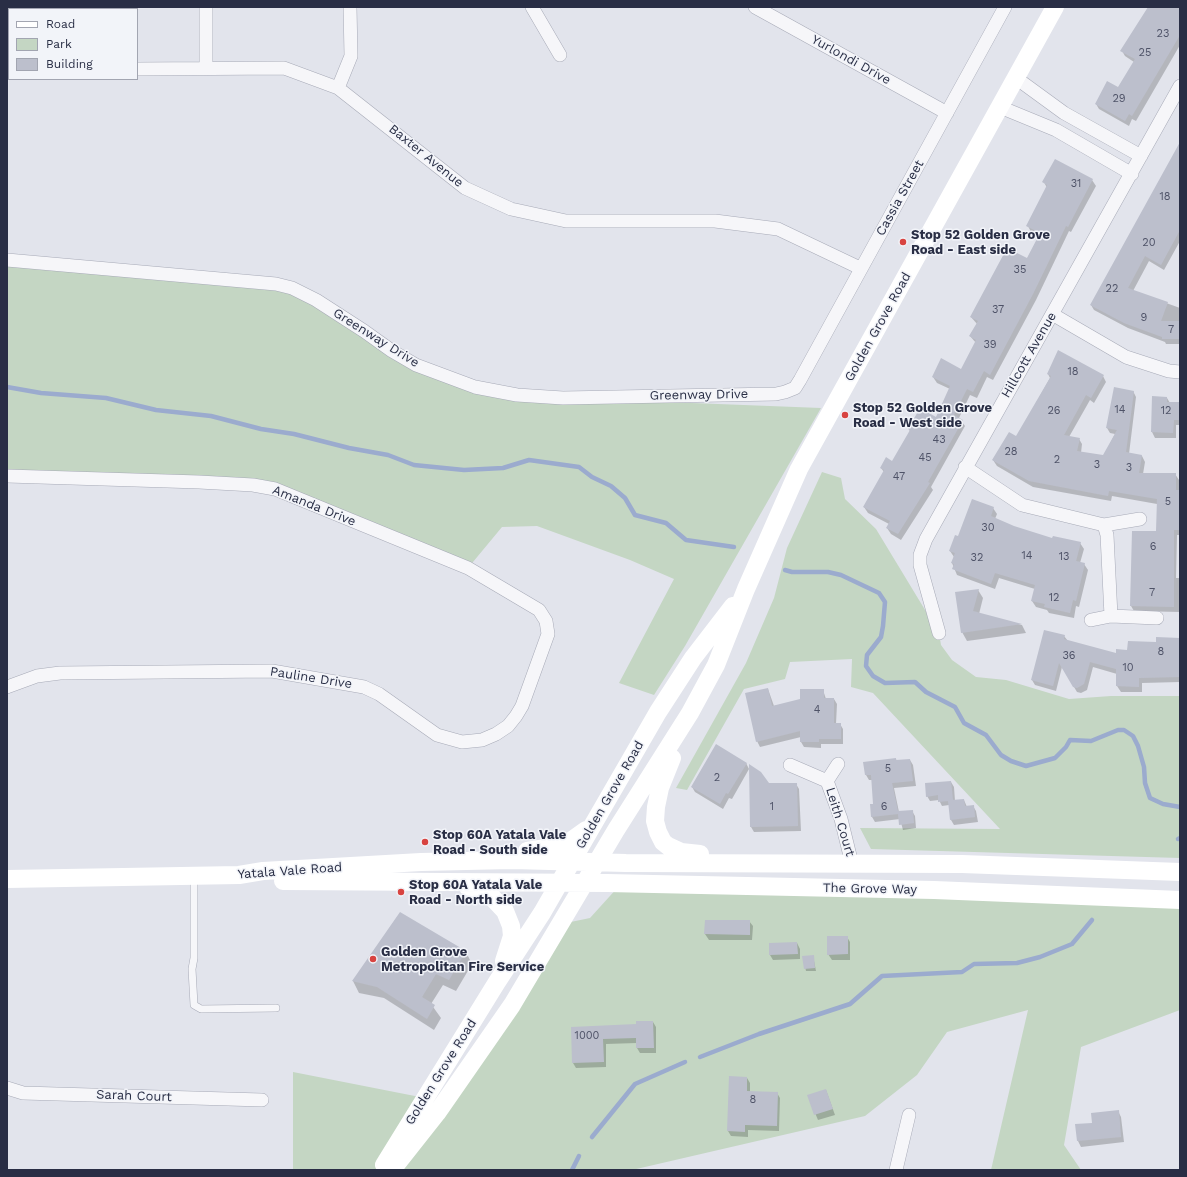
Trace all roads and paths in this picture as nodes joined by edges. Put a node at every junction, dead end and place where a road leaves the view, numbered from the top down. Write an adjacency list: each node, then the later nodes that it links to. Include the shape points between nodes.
1 (206, 7): 8 (street)
2 (350, 7): 12 (street, via 351,56)
3 (532, 7): 7 (street)
4 (755, 7): 14 (street, Yurlondi Drive)
5 (1005, 7): 14 (street, Cassia Street)
6 (1055, 7): 10 (main road, Golden Grove Road)
7 (560, 55)
8 (206, 68): 9 (street, Baxter Avenue); 12 (street, Baxter Avenue, via 284,68)
9 (138, 69)
10 (1016, 78): 13 (main road, Golden Grove Road); 15 (street)
11 (1180, 86): 17 (street, Hillcott Avenue)
12 (338, 88): 20 (street, Baxter Avenue, via 465,188 511,208 566,221 715,221 778,230)
13 (1000, 108): 16 (street); 28 (main road, Golden Grove Road, via 799,469)
14 (947, 113): 20 (street, Cassia Street)
15 (1064, 113): 16 (street); 17 (street)
16 (1056, 130): 18 (street)
17 (1141, 156): 18 (street, Hillcott Avenue)
18 (1132, 174): 21 (street, Hillcott Avenue)
19 (7, 260): 23 (street, Greenway Drive, via 276,284 292,288 316,300 416,365 475,387 517,395 563,398 776,394)
20 (860, 268): 23 (street, Cassia Street)
21 (1052, 314): 22 (street, via 1126,357); 24 (street, Hillcott Avenue)
22 (1180, 372)
23 (795, 388)
24 (965, 467): 27 (street, via 1022,505); 32 (street, Hillcott Avenue, via 926,538 920,555 921,574)
25 (7, 476): 33 (street, Amanda Drive, via 199,482 275,489 468,568 528,602 539,610 546,621 548,634)
26 (1140, 519): 27 (street)
27 (1104, 525): 29 (street, via 1107,535)
28 (746, 589): 35 (main road, Golden Grove Road, via 716,665); 39 (main road, Golden Grove Road, via 693,658 658,712)
29 (1111, 616): 30 (street); 31 (street)
30 (1157, 618)
31 (1091, 620)
32 (939, 633)
33 (545, 645): 34 (street, Pauline Drive, via 516,716 508,726 482,740 462,742 437,735 380,694 364,687 272,671 60,673 37,676)
34 (7, 687)
35 (690, 713): 42 (main road, Golden Grove Road); 43 (main road, via 660,788 656,807 655,821 663,842 681,852)
36 (838, 764): 38 (street, Leith Court)
37 (790, 765): 38 (street, Leith Court)
38 (827, 781): 44 (street, Leith Court, via 841,819)
39 (592, 825): 40 (main road, via 565,845); 41 (main road, Golden Grove Road)
40 (469, 861): 41 (main road, Yatala Vale Road); 47 (main road, Yatala Vale Road, via 269,871)
41 (572, 861): 42 (main road, The Grove Way); 50 (main road, Golden Grove Road)
42 (597, 862): 43 (main road, The Grove Way); 51 (main road, Golden Grove Road)
43 (800, 863): 44 (main road, The Grove Way)
44 (852, 864): 45 (main road, The Grove Way, via 962,864)
45 (1180, 872)
46 (194, 876): 47 (main road, Yatala Vale Road); 48 (main road, Yatala Vale Road); 54 (lane, via 194,1005 201,1009)
47 (239, 876): 49 (main road, via 269,881)
48 (7, 879)
49 (452, 883): 50 (main road); 53 (main road, via 481,890 505,911 512,936)
50 (560, 883): 51 (main road, The Grove Way); 53 (main road, Golden Grove Road)
51 (585, 883): 52 (main road, The Grove Way, via 934,890); 59 (main road, Golden Grove Road, via 512,1005 437,1113)
52 (1180, 900)
53 (497, 982): 58 (main road, Golden Grove Road)
54 (276, 1008)
55 (7, 1088): 56 (street, Sarah Court, via 23,1093)
56 (262, 1100)
57 (908, 1115): 60 (street)
58 (381, 1170)
59 (392, 1170)
60 (896, 1170)

